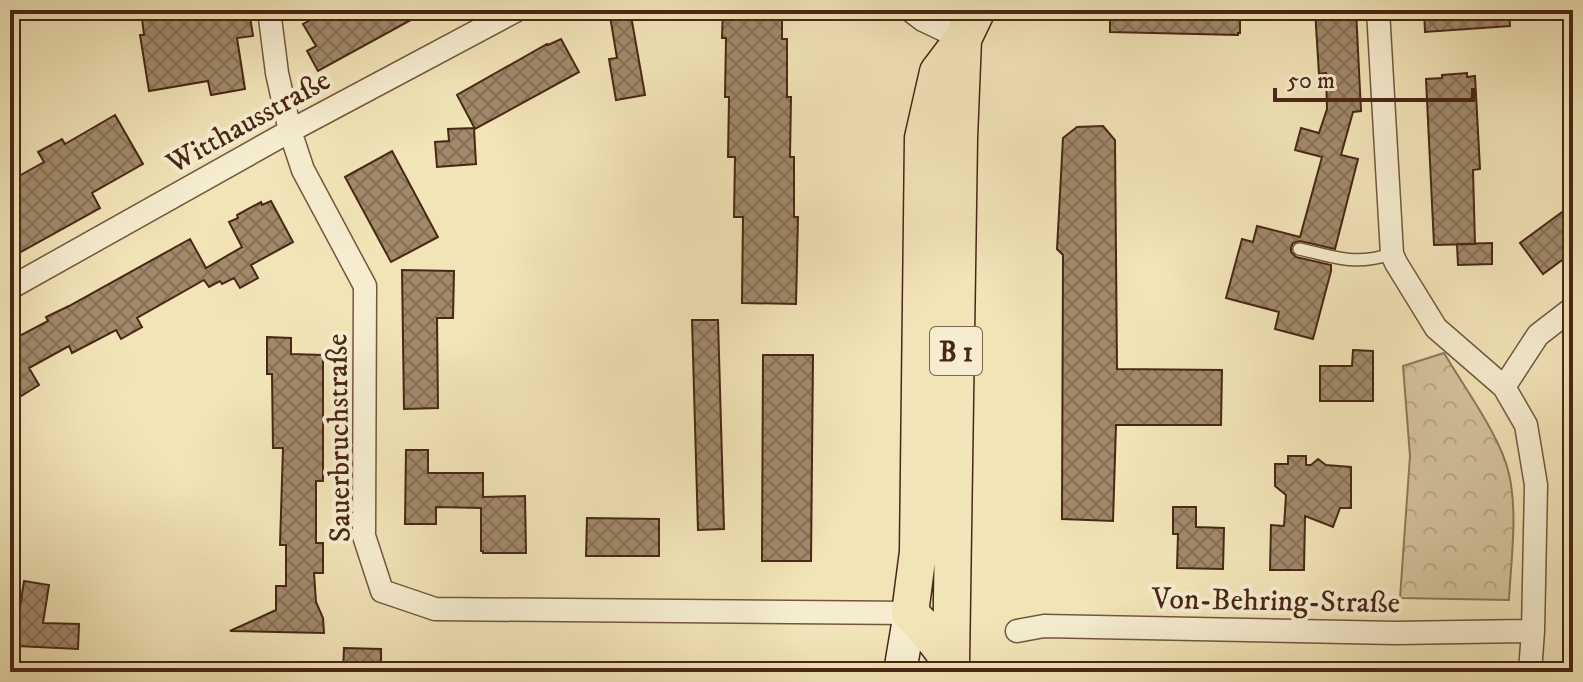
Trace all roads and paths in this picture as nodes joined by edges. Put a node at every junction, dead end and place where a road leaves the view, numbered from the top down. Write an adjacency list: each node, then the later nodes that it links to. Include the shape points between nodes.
1 (269, 10): 6 (street, Sauerbruchstraße)
2 (517, 10): 6 (street, Witthausstraße)
3 (910, 10): 5 (street, via 923,20)
4 (1378, 10): 8 (street)
5 (970, 24): 12 (main road, B 1, via 938,72 923,138 918,552); 15 (main road, B 1, via 959,138)
6 (290, 131): 9 (street, Witthausstraße); 12 (street, Sauerbruchstraße, via 303,170 365,286 364,536 382,591 435,609)
7 (1299, 249): 8 (lane, via 1355,261)
8 (1394, 258): 11 (street, via 1436,328)
9 (10, 288)
10 (1573, 308): 11 (street, via 1538,335)
11 (1504, 387): 14 (street, via 1526,425 1536,485)
12 (910, 613): 15 (main road, B 1); 16 (main road)
13 (1017, 631): 14 (street, Von-Behring-Straße, via 1044,626)
14 (1533, 631): 17 (street)
15 (952, 667)
16 (900, 672)
17 (1530, 672)

